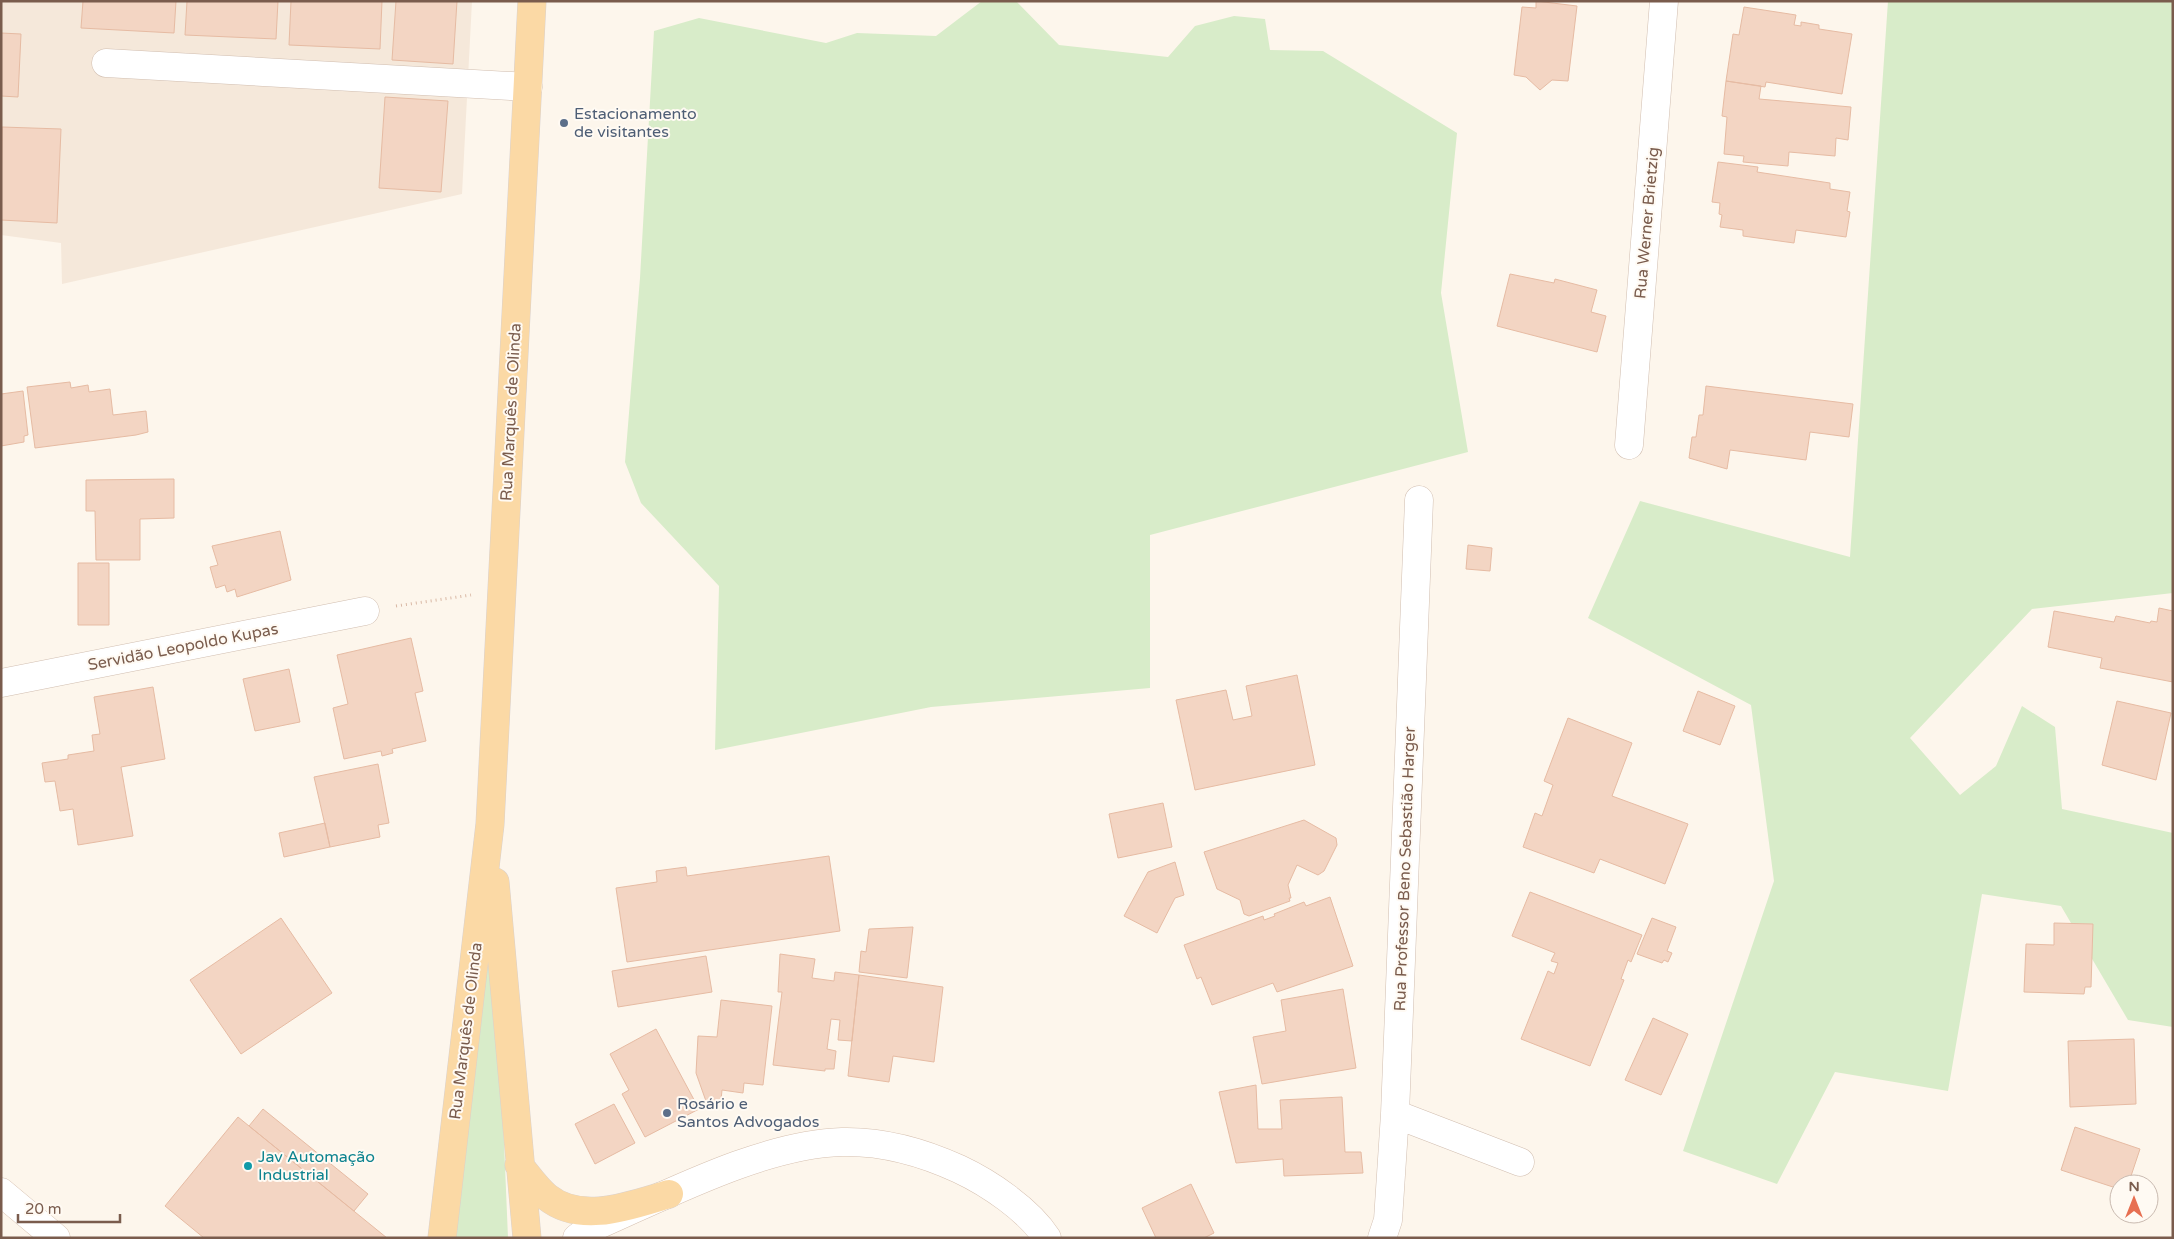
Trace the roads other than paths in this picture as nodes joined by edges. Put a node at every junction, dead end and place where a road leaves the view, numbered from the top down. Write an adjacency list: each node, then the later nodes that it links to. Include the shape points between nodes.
1 (532, 1): 4 (main road, Rua Marquês de Olinda)
2 (1664, 1): 5 (street, Rua Werner Brietzig)
3 (106, 63): 4 (street)
4 (528, 87): 9 (main road, Rua Marquês de Olinda)
5 (1629, 444)
6 (1419, 500): 10 (street, Rua Professor Beno Sebastião Harger)
7 (365, 611): 8 (street, Servidão Leopoldo Kupas)
8 (1, 683)
9 (490, 824): 12 (main road, Rua Marquês de Olinda); 16 (main road, Rua Marquês de Olinda)
10 (1395, 1114): 11 (street); 21 (street, Rua Professor Beno Sebastião Harger, via 1388,1220)
11 (1520, 1162)
12 (519, 1165): 14 (main road, via 546,1196 570,1210 623,1207); 17 (main road, Rua Marquês de Olinda)
13 (1, 1192): 15 (street)
14 (669, 1194): 18 (street, via 589,1229); 19 (street); 20 (street, via 732,1168 795,1148 842,1142 889,1145 932,1156 974,1176 1010,1199)
15 (56, 1238)
16 (442, 1238)
17 (527, 1238)
18 (577, 1238)
19 (613, 1238)
20 (1047, 1238)
21 (1382, 1238)

